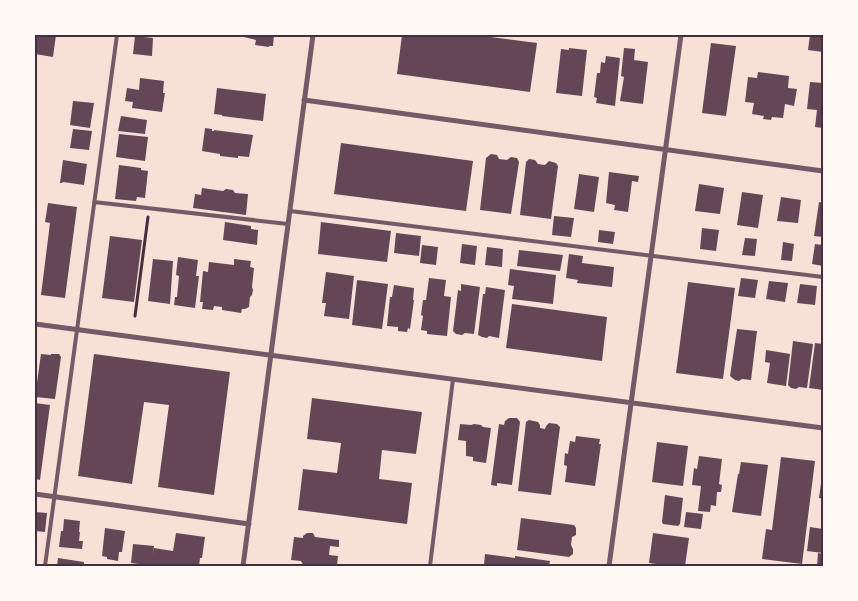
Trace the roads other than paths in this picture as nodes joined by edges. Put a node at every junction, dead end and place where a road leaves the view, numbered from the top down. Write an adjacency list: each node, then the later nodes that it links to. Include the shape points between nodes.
1 (117, 35): 7 (lane)
2 (313, 35): 4 (street)
3 (680, 35): 5 (street)
4 (304, 100): 5 (street); 8 (street)
5 (665, 149): 6 (street); 10 (street)
6 (823, 171)
7 (94, 202): 9 (lane); 13 (lane)
8 (290, 211): 9 (street); 10 (lane)
9 (288, 224): 14 (street)
10 (651, 255): 11 (lane); 16 (street)
11 (823, 277)
12 (35, 324): 13 (street)
13 (76, 330): 14 (street); 19 (lane)
14 (271, 355): 15 (street); 20 (street)
15 (453, 380): 16 (street); 23 (lane)
16 (631, 403): 17 (street); 24 (street)
17 (823, 428)
18 (35, 494): 19 (street)
19 (55, 497): 20 (street); 21 (lane)
20 (249, 524): 22 (street)
21 (45, 566)
22 (243, 566)
23 (430, 566)
24 (609, 566)

